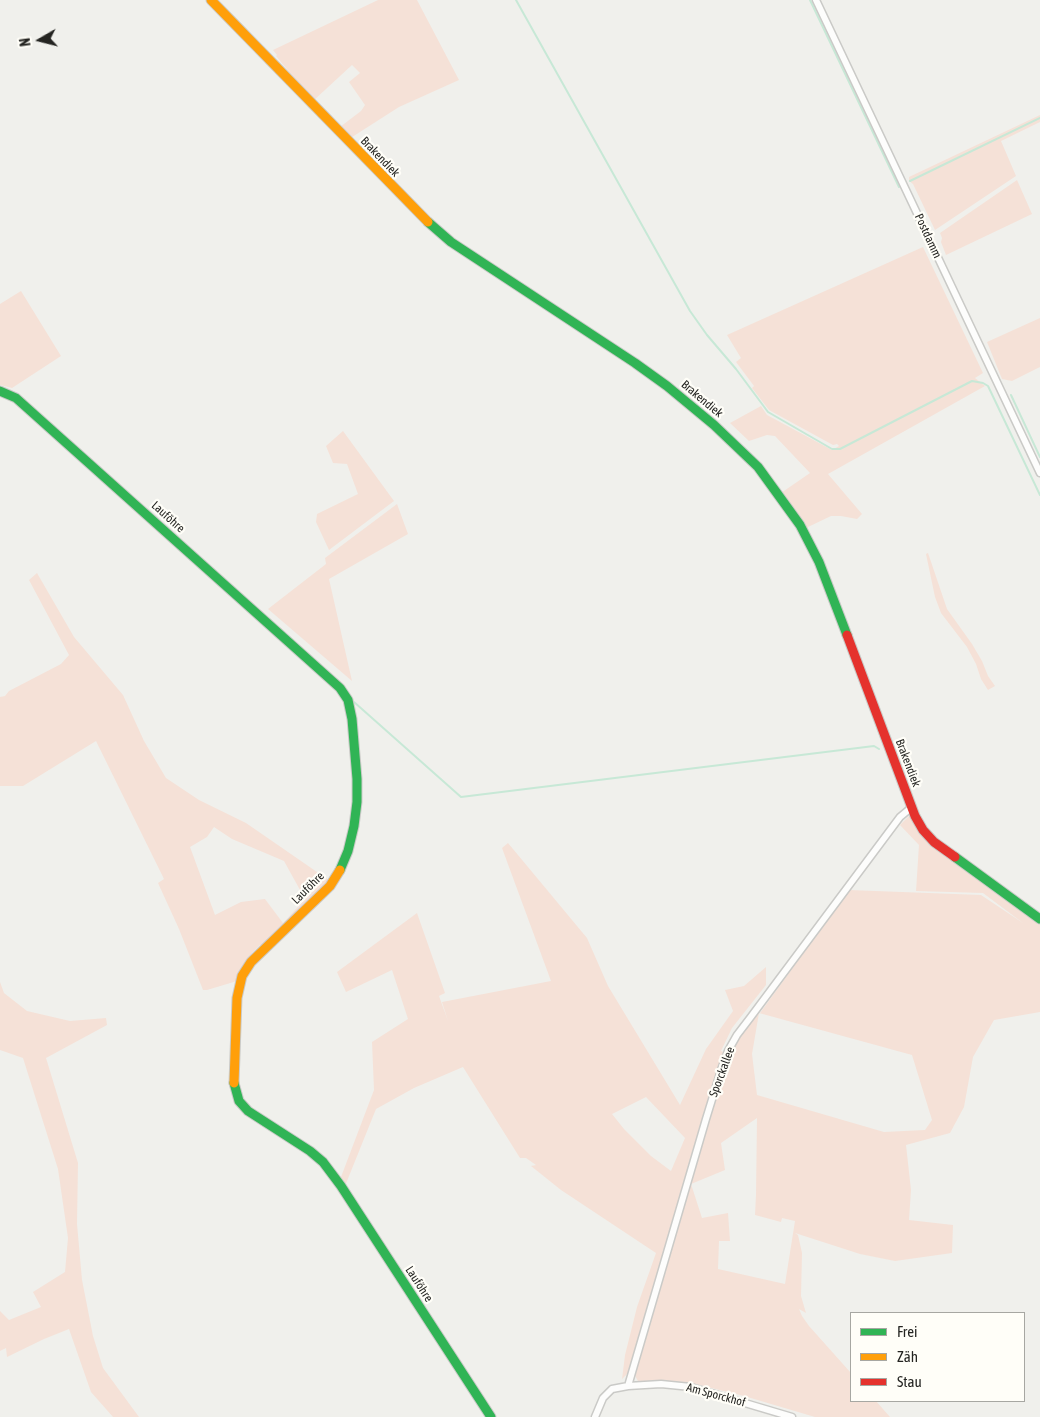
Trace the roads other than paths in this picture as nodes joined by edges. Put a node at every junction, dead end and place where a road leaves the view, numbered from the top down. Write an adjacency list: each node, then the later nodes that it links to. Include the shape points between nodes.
1 (211, 0): 5 (street, Brakendiek, via 451,242 636,363 714,425 758,467 800,525 819,562)
2 (816, 0): 4 (street, Postdamm)
3 (0, 391): 8 (street, Lauföhre, via 24,404 340,688 348,700 357,779 354,826 348,851 330,886 251,962 242,976 237,998 234,1085 239,1101 248,1111 323,1162)
4 (1040, 473)
5 (912, 807): 6 (street, Brakendiek, via 923,830 934,842); 7 (street, Sporckallee, via 900,817 728,1051)
6 (1040, 919)
7 (628, 1386): 9 (street, Am Sporckhof, via 612,1389 603,1398); 10 (street, Am Sporckhof, via 661,1384 691,1387)
8 (491, 1417)
9 (595, 1417)
10 (792, 1417)

